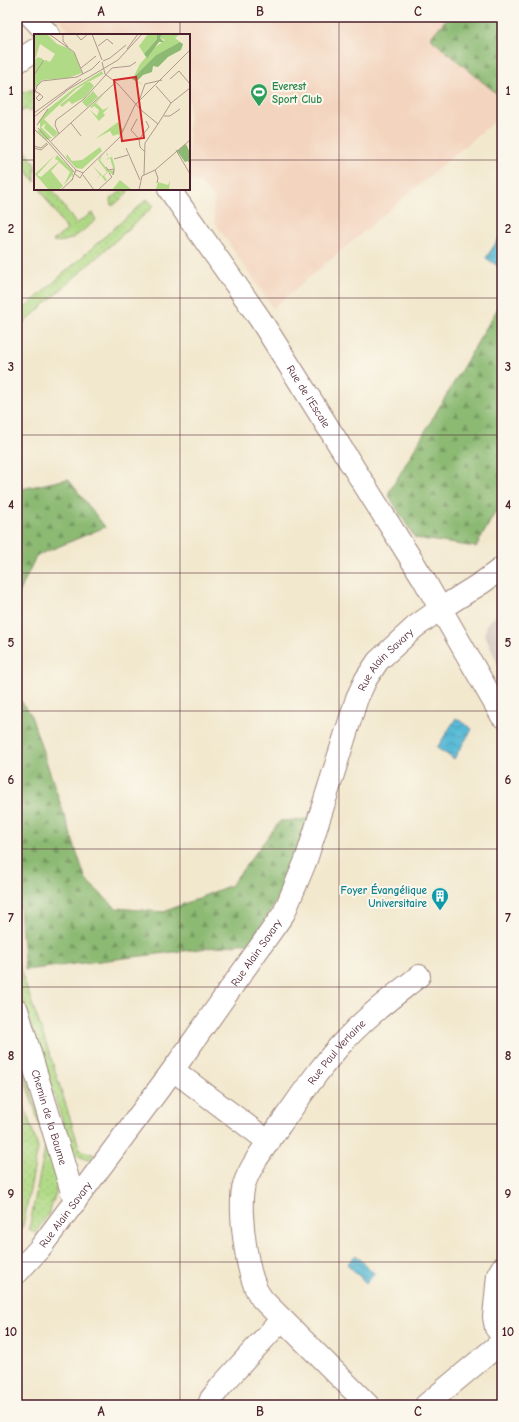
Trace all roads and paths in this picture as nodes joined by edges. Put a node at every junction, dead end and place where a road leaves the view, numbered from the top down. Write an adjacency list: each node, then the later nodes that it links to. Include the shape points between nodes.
1 (32, 17): 2 (street)
2 (47, 34)
3 (34, 51): 4 (street)
4 (17, 62)
5 (170, 190): 7 (street, Rue de l'Escale, via 260,319)
6 (502, 568): 7 (street, Rue Alain Savary)
7 (440, 609): 8 (street, Rue de l'Escale); 11 (street, Rue Alain Savary, via 415,627 378,661 366,679 357,698 306,860 284,913)
8 (502, 716)
9 (419, 976): 12 (street, Rue Paul Verlaine, via 336,1049)
10 (17, 1010): 13 (street, Chemin de la Baume)
11 (173, 1070): 12 (street); 13 (street, Rue Alain Savary)
12 (269, 1142): 16 (street, Rue Paul Verlaine, via 244,1186 243,1229 255,1287 262,1299)
13 (75, 1202): 15 (street, Rue Alain Savary)
14 (502, 1268): 17 (street, via 498,1275 494,1317 496,1328)
15 (17, 1273)
16 (282, 1319): 19 (street, via 222,1385); 20 (street, Rue Paul Verlaine)
17 (502, 1335)
18 (502, 1342): 21 (street)
19 (209, 1405)
20 (368, 1405)
21 (426, 1405)

